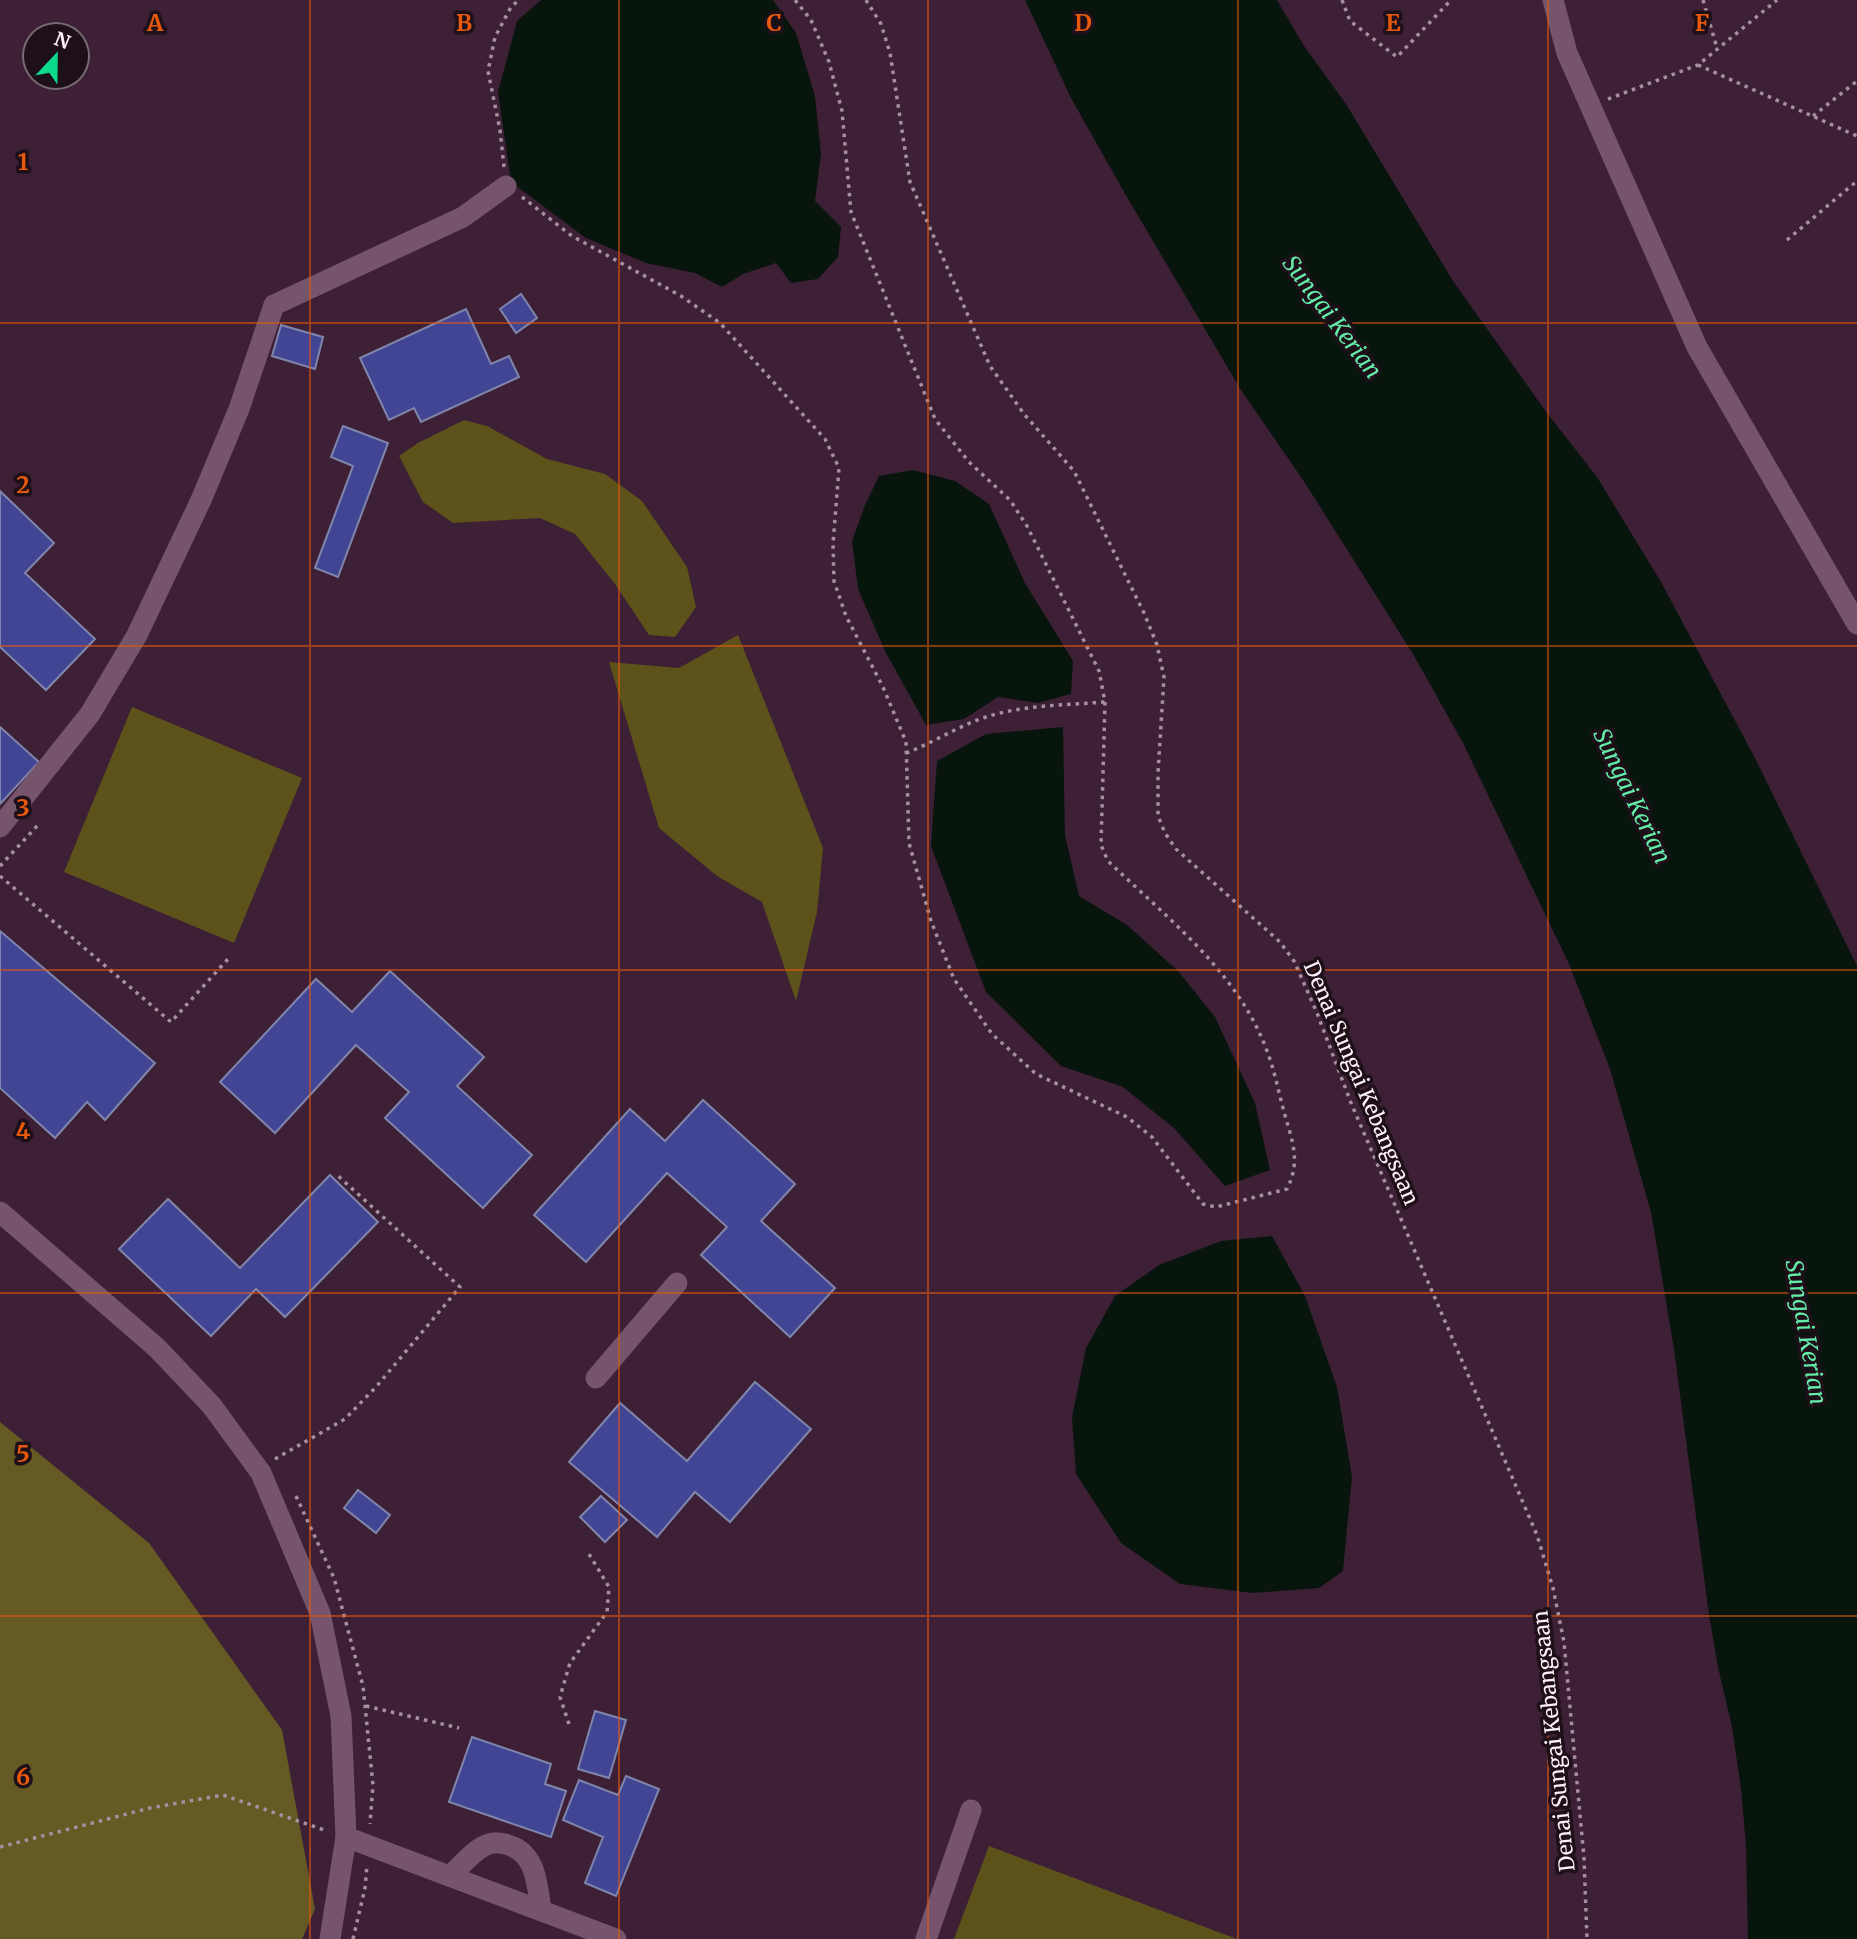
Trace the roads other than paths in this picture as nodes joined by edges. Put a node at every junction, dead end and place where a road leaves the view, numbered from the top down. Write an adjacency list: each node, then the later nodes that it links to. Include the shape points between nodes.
1 (1553, 0): 3 (street, via 1567,53 1697,347)
2 (506, 186): 4 (street, via 463,218 274,305 206,489 136,635 90,714)
3 (1857, 624)
4 (0, 827)
5 (0, 1212): 9 (street, via 157,1349 212,1406 261,1473 320,1613 341,1716)
6 (677, 1283): 7 (street)
7 (596, 1378)
8 (971, 1810): 14 (street)
9 (346, 1837): 10 (street); 12 (street)
10 (451, 1875): 11 (street); 11 (street, via 483,1846 497,1842 512,1846 525,1853 534,1870)
11 (541, 1910): 13 (street)
12 (330, 1939)
13 (616, 1939)
14 (926, 1939)

